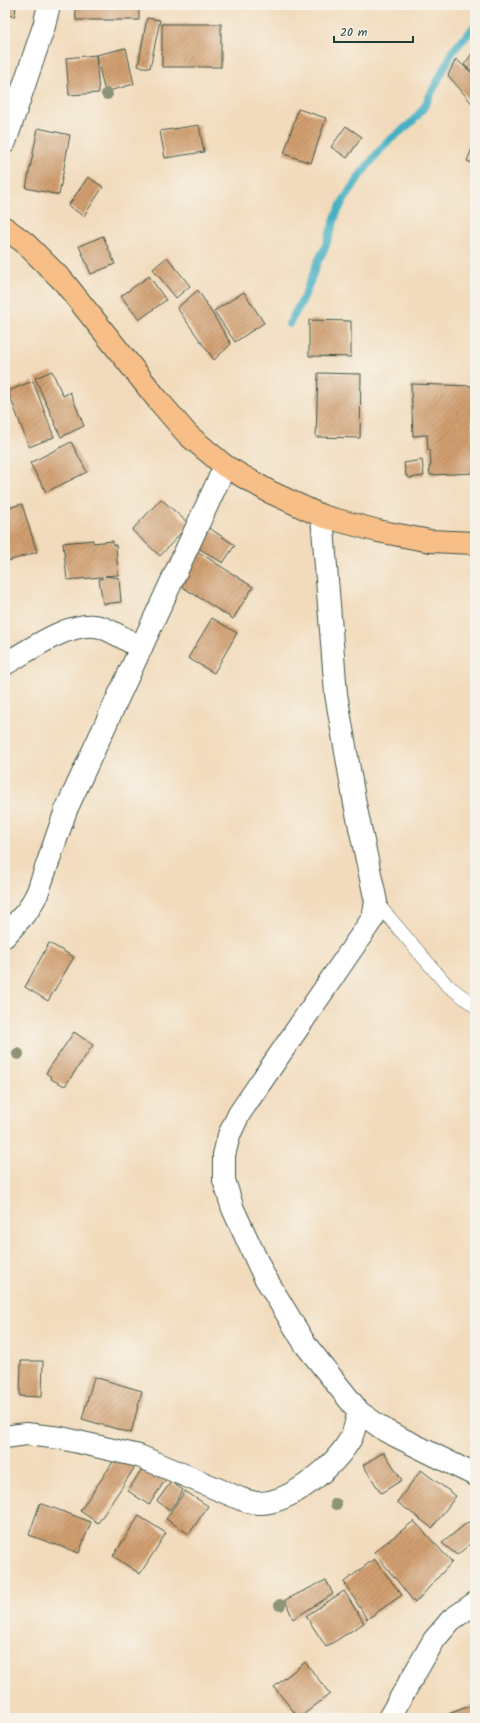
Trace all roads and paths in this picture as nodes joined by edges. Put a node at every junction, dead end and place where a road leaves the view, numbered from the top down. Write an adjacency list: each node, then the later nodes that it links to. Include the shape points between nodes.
1 (49, 5): 2 (street)
2 (5, 142)
3 (5, 228): 4 (main road, via 25,243 64,282 163,406 188,434)
4 (224, 466): 5 (main road, via 270,492); 7 (street)
5 (322, 516): 6 (main road, via 378,532 430,541); 9 (street, via 336,694 354,804)
6 (475, 543)
7 (141, 648): 8 (street, via 100,627 82,626 44,642); 10 (street, via 66,810 37,894 28,910)
8 (5, 664)
9 (376, 902): 11 (lane, via 446,984); 12 (street, via 373,918 239,1114 229,1135 224,1155 224,1180 233,1209 263,1274 305,1344)
10 (5, 936)
11 (475, 1006)
12 (359, 1412): 13 (street, via 352,1437 323,1471 294,1493 277,1500 259,1503 241,1500 139,1456 61,1438 26,1434); 14 (street, via 386,1431)
13 (5, 1437)
14 (475, 1475)
15 (475, 1603): 16 (street, via 451,1620 434,1640)
16 (390, 1718)

